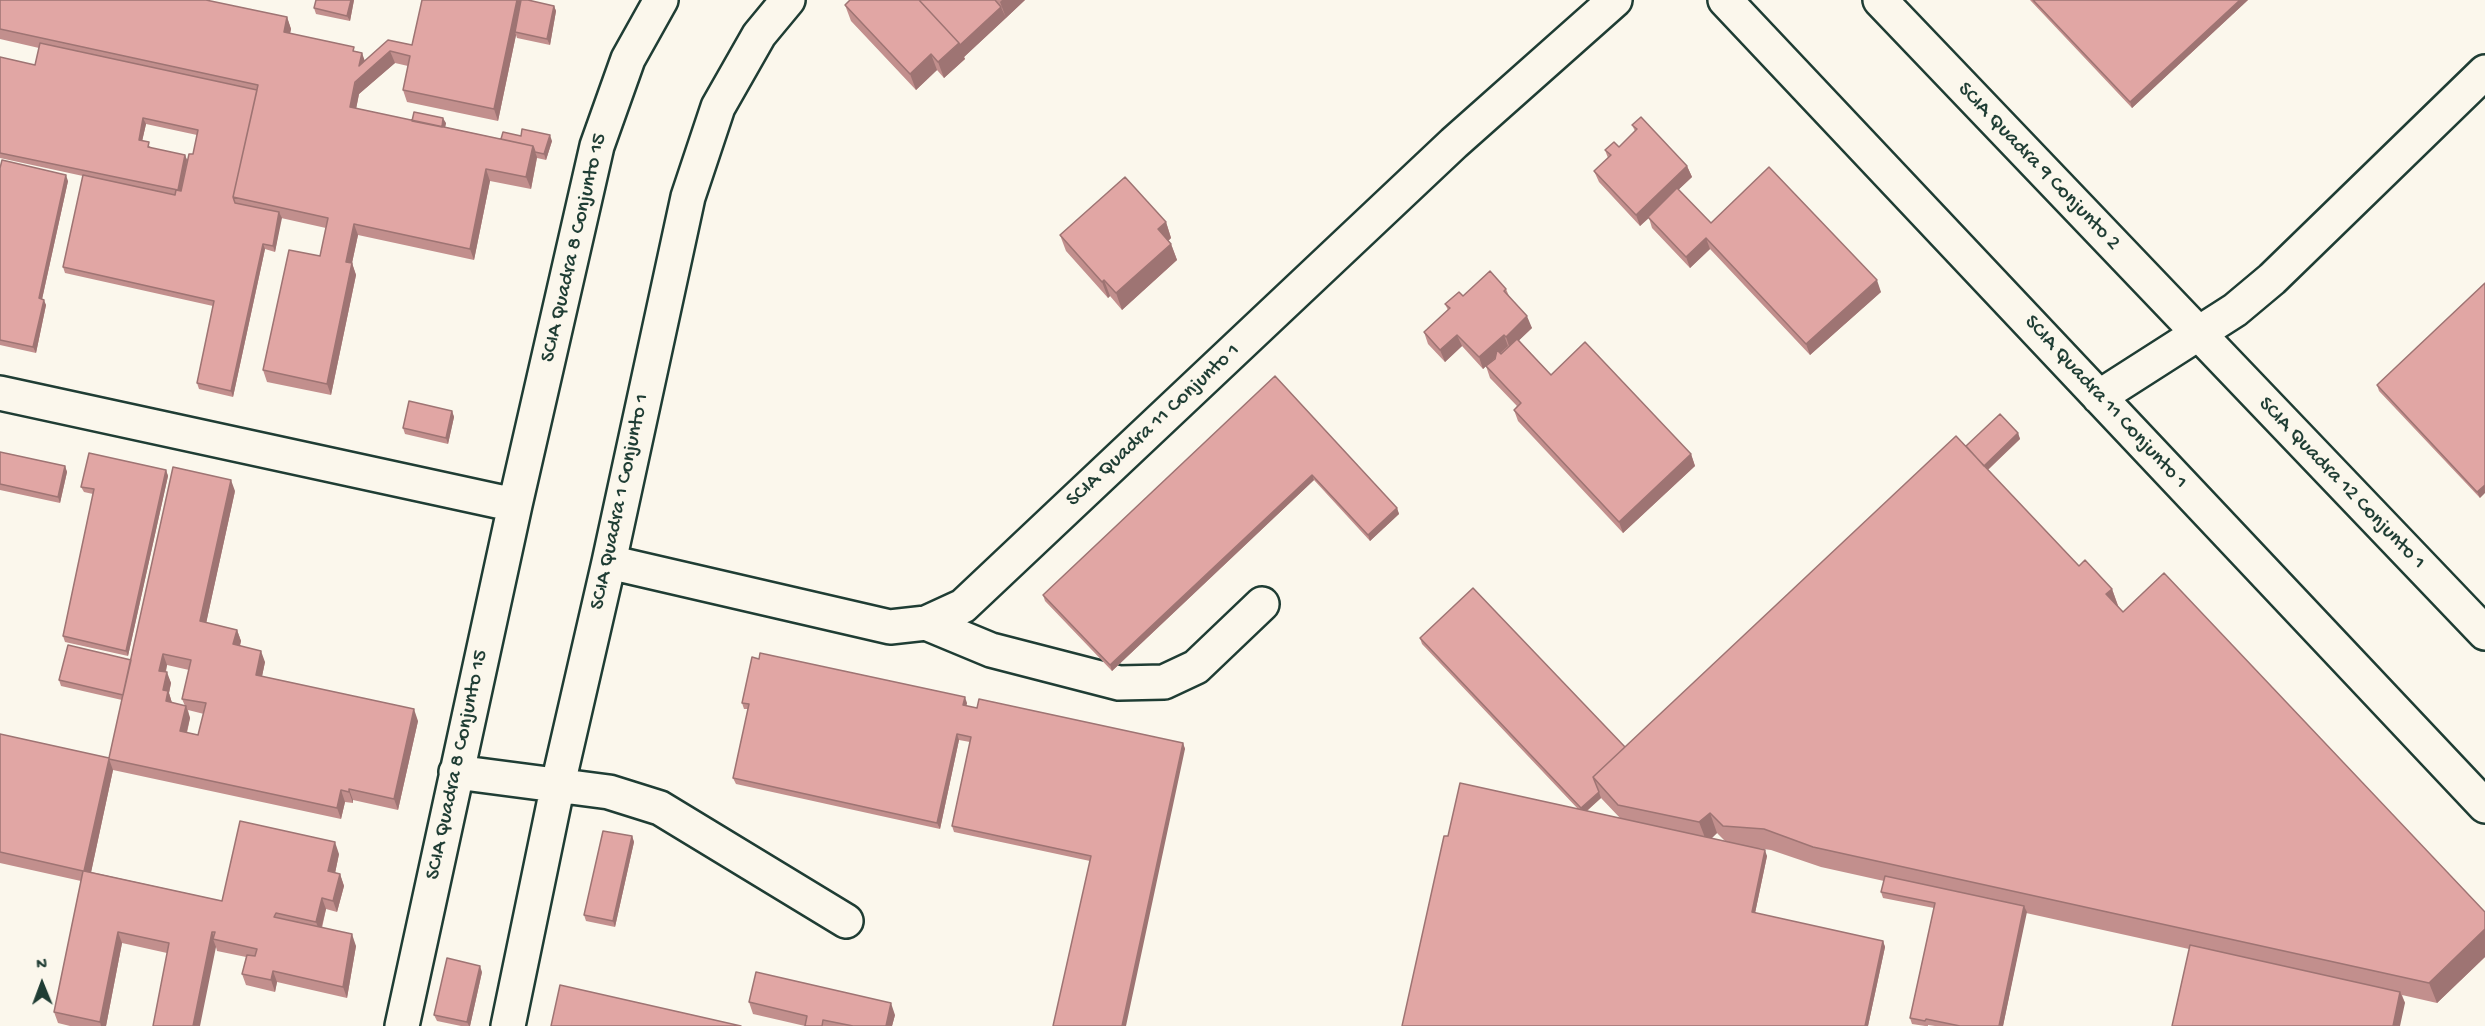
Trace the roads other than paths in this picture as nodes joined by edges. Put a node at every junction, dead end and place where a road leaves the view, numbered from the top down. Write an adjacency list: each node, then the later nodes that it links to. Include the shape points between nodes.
1 (661, 0): 10 (street, SCIA Quadra 8 Conjunto 15, via 628,58 597,146)
2 (788, 0): 11 (street, SCIA Quadra 1 Conjunto 1, via 759,35 718,107 688,197)
3 (1615, 0): 13 (street, SCIA Quadra 11 Conjunto 1, via 1454,143 963,606)
4 (1725, 0): 9 (street, SCIA Quadra 11 Conjunto 1)
5 (1880, 0): 7 (street, SCIA Quadra 9 Conjunto 2)
6 (2485, 72): 7 (street, via 2272,279 2235,310)
7 (2197, 334): 9 (street); 14 (street, SCIA Quadra 12 Conjunto 1)
8 (0, 393): 10 (street)
9 (2099, 397): 17 (street, SCIA Quadra 11 Conjunto 1)
10 (515, 505): 15 (street, SCIA Quadra 8 Conjunto 15)
11 (609, 561): 13 (street, SCIA Quadra 11 Conjunto 1, via 890,627); 16 (street, SCIA Quadra 1 Conjunto 1)
12 (1262, 604): 13 (street, via 1196,667 1164,682 1119,683 991,650)
13 (926, 623)
14 (2485, 633)
15 (456, 772): 16 (street); 19 (street, SCIA Quadra 8 Conjunto 15)
16 (558, 784): 18 (street, via 609,792 660,808); 20 (street, SCIA Quadra 1 Conjunto 1)
17 (2485, 806)
18 (846, 921)
19 (402, 1026)
20 (508, 1026)

